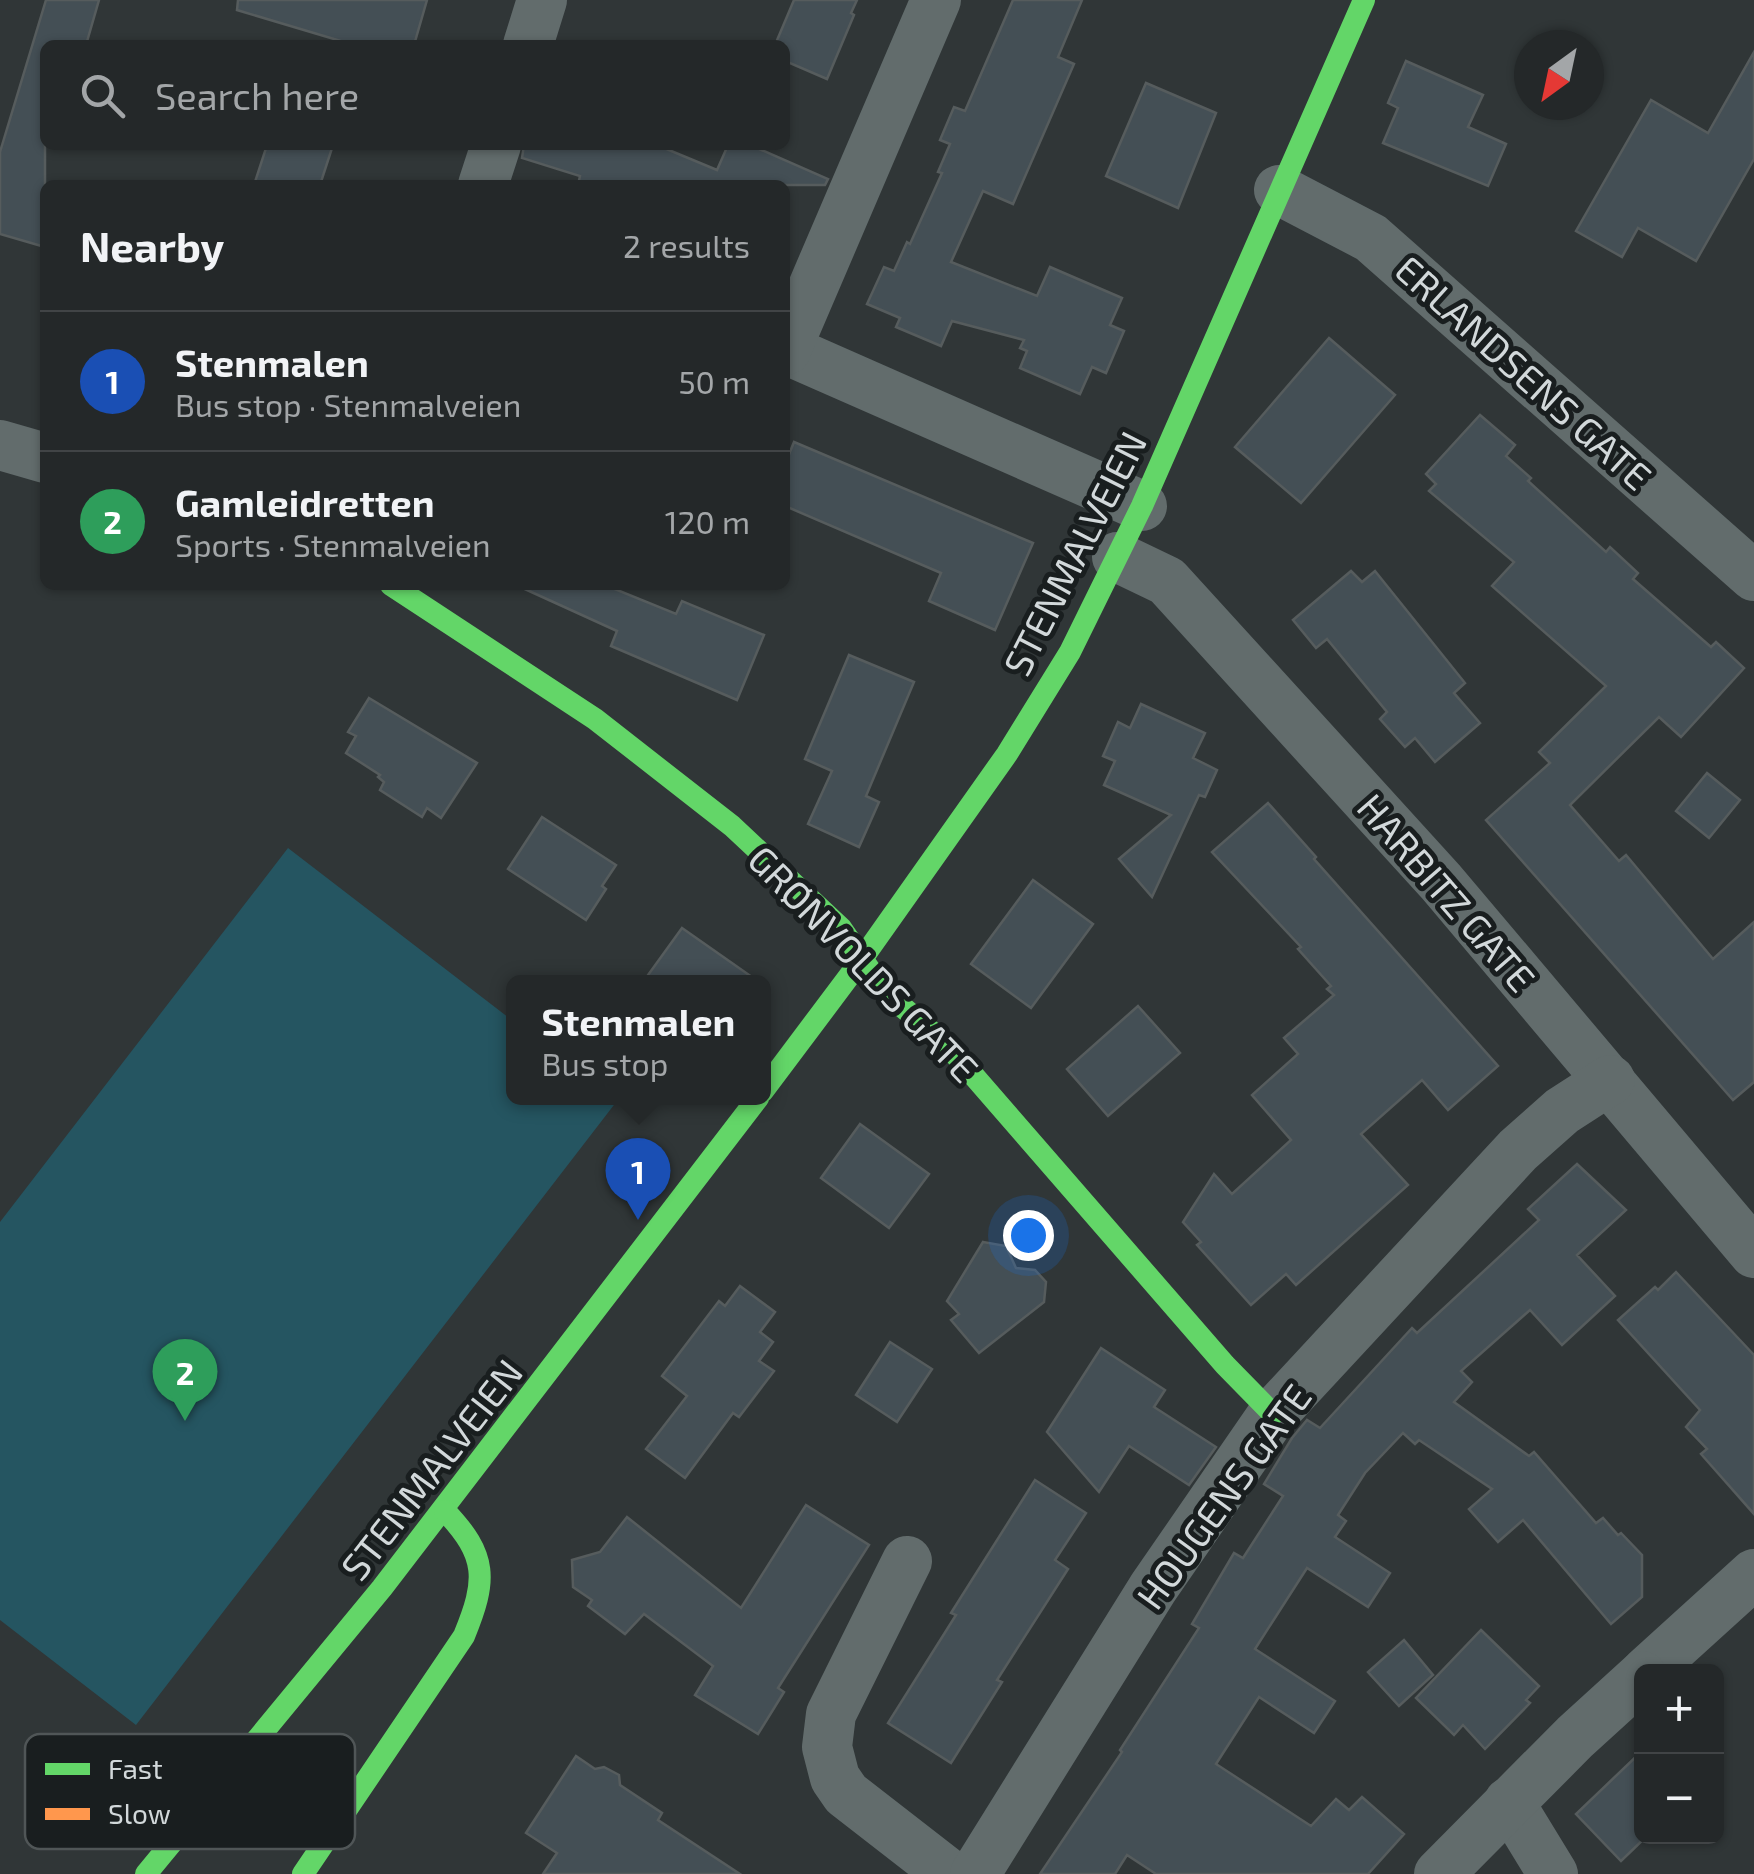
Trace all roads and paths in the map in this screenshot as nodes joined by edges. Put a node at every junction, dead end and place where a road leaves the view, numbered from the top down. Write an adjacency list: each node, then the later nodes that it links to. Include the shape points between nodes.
1 (542, 0): 4 (street)
2 (936, 0): 8 (street)
3 (1364, 0): 7 (main road, STENMALVEIEN)
4 (530, 40)
5 (494, 150): 6 (street)
6 (485, 180)
7 (1279, 190): 12 (main road, STENMALVEIEN); 14 (street, ERLANDSENS GATE, via 1372,238)
8 (790, 341)
9 (790, 352): 12 (street)
10 (0, 444): 11 (street)
11 (40, 456)
12 (1142, 506): 13 (main road, STENMALVEIEN)
13 (1116, 557): 16 (main road, STENMALVEIEN, via 1070,652 1007,754); 18 (street, HARBITZ GATE, via 1167,581)
14 (1754, 576)
15 (400, 590): 16 (main road, GRØNVOLDS GATE, via 595,719 732,826 841,928)
16 (862, 959): 17 (main road, STENMALVEIEN); 21 (main road, GRØNVOLDS GATE, via 885,992 947,1045)
17 (771, 1080)
18 (1610, 1080): 20 (street, HARBITZ GATE); 21 (street, HOUGENS GATE, via 1562,1110 1518,1150)
19 (753, 1105): 22 (main road, STENMALVEIEN)
20 (1754, 1254)
21 (1272, 1414): 35 (street, HOUGENS GATE, via 1153,1588)
22 (445, 1510): 27 (main road, STENMALVEIEN); 28 (main road, via 474,1542 480,1596 464,1636)
23 (908, 1562): 34 (street, via 831,1714 828,1747 846,1794)
24 (1754, 1574): 25 (street)
25 (1655, 1664)
26 (1634, 1683): 29 (street)
27 (265, 1734)
28 (355, 1797)
29 (1509, 1802): 36 (street); 37 (street)
30 (167, 1849): 32 (main road, STENMALVEIEN)
31 (320, 1849): 33 (main road)
32 (146, 1874)
33 (303, 1874)
34 (948, 1874)
35 (975, 1874)
36 (1439, 1874)
37 (1552, 1874)

